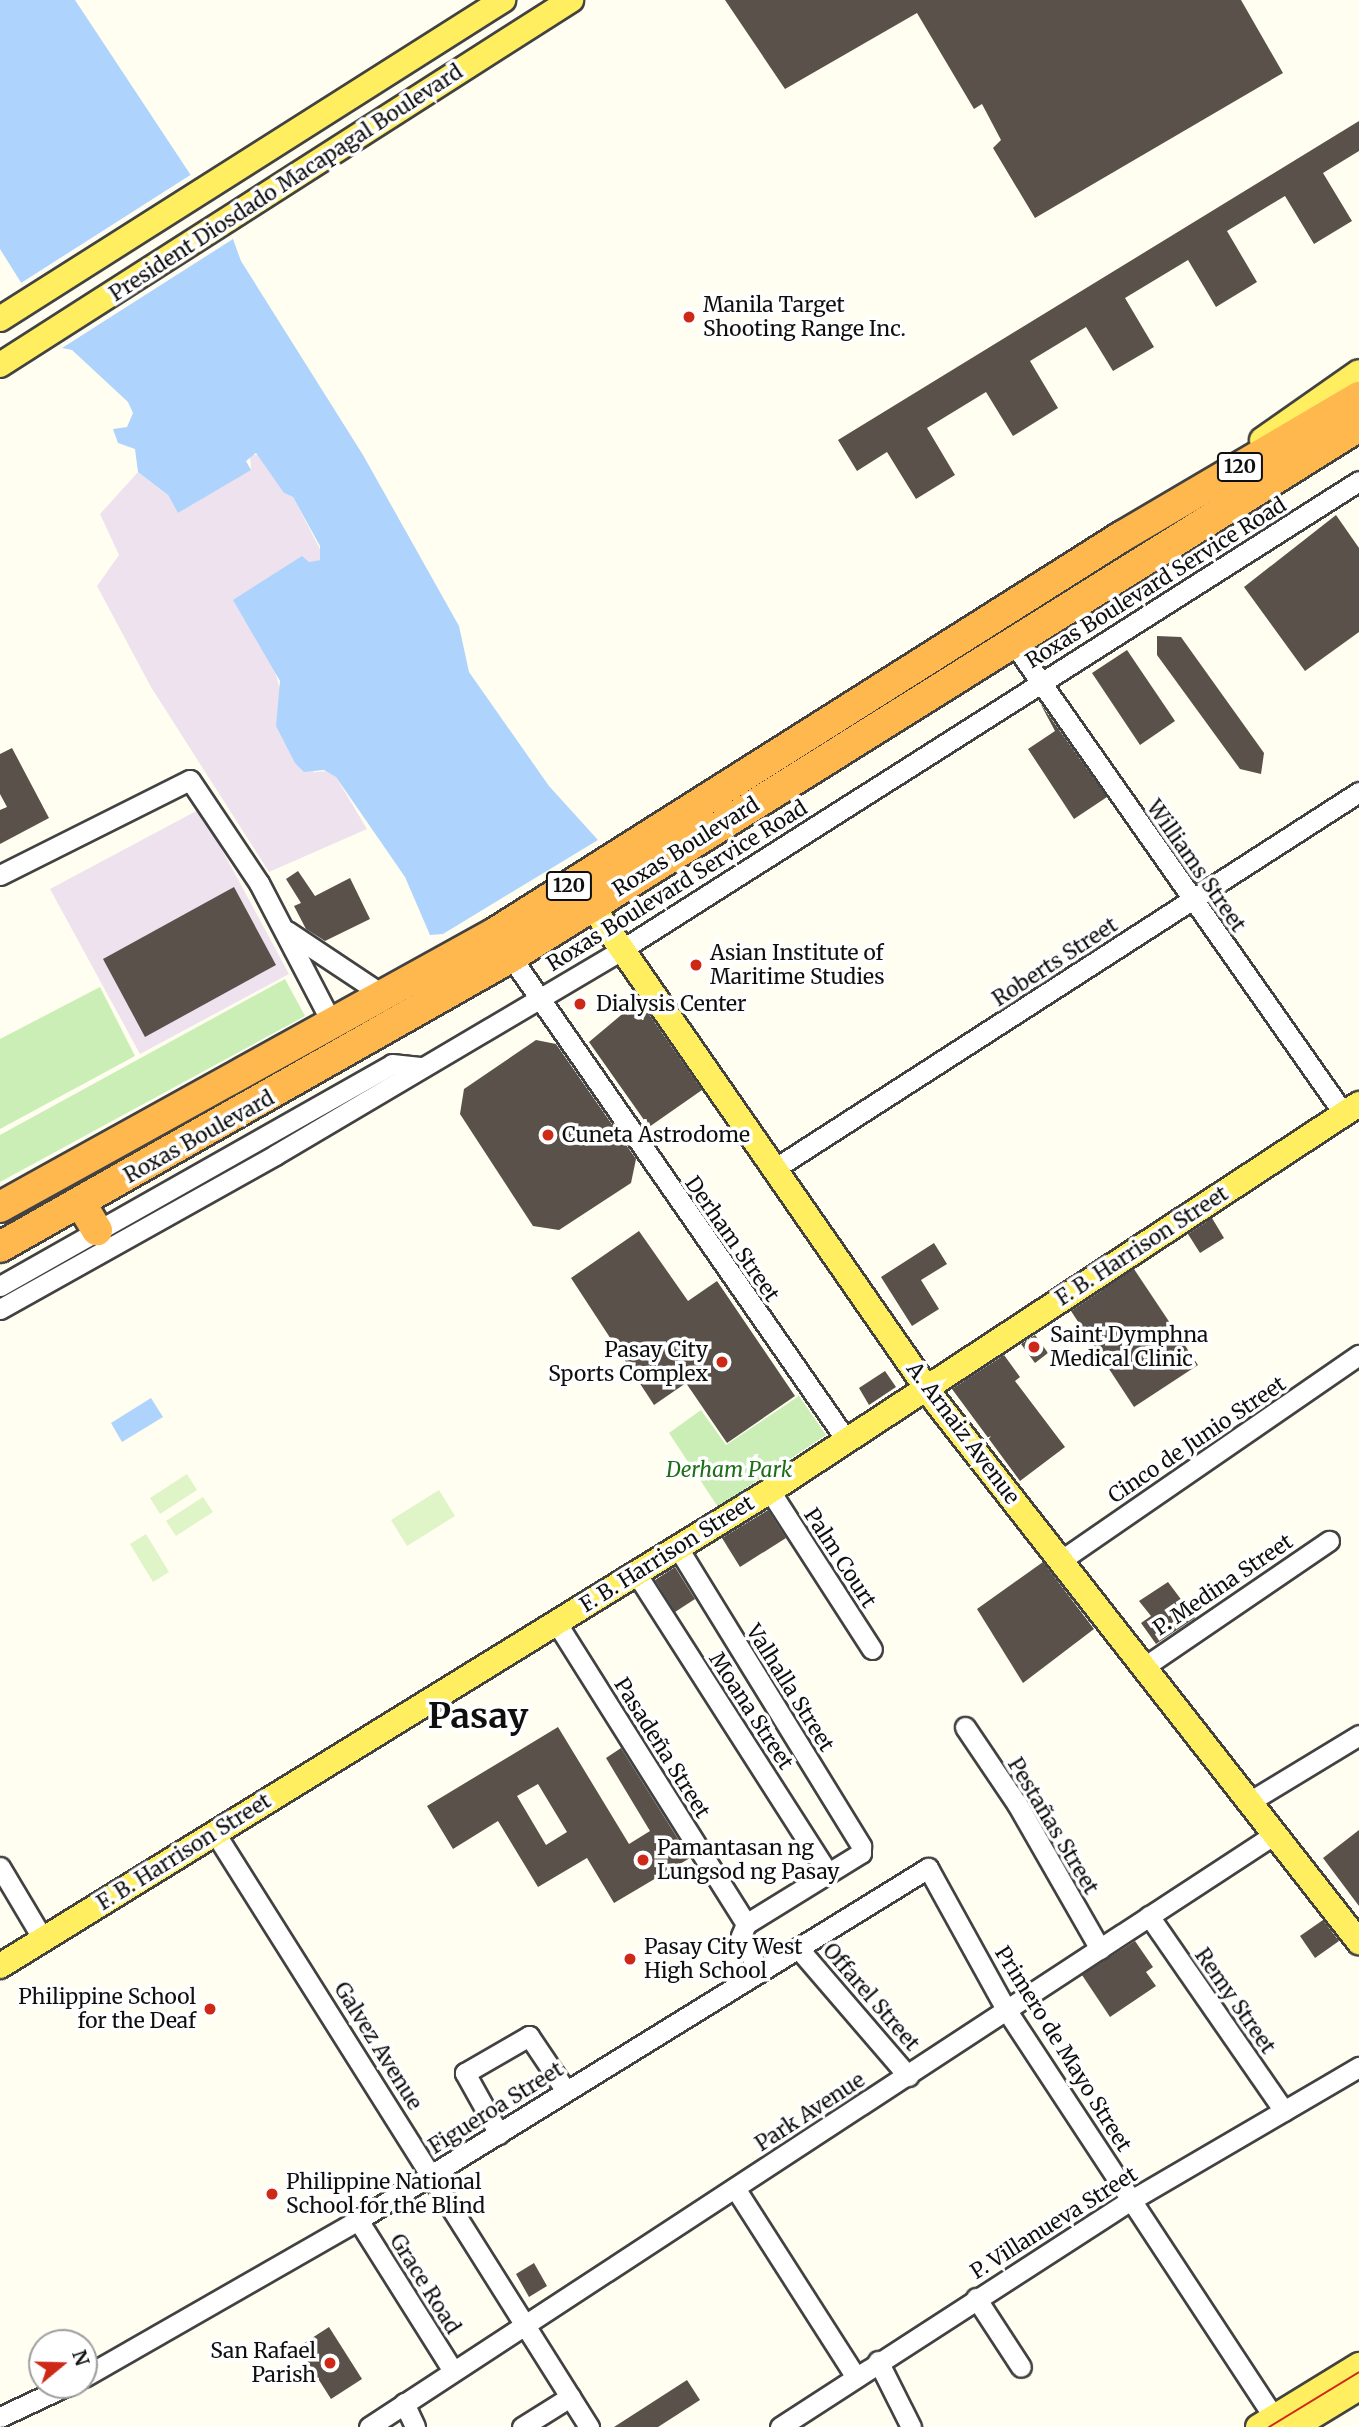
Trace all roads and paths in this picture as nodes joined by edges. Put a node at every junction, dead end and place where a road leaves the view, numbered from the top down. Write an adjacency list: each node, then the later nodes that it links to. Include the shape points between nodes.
1 (503, 0): 4 (main road, President Diosdado Macapagal Boulevard)
2 (571, 0): 3 (main road, President Diosdado Macapagal Boulevard)
3 (537, 9): 5 (main road, President Diosdado Macapagal Boulevard, via 223,223)
4 (0, 319)
5 (0, 365)
6 (1359, 372): 10 (main road, Roxas Boulevard)
7 (1359, 397): 10 (highway, Roxas Boulevard / 120)
8 (1359, 426): 11 (highway, Roxas Boulevard / 120)
9 (1359, 481): 12 (street, Roxas Boulevard Service Road)
10 (1121, 537): 20 (highway, Roxas Boulevard / 120, via 507,925)
11 (1014, 644): 12 (street, Williams Street); 16 (highway, Roxas Boulevard / 120)
12 (1039, 683): 15 (street, Williams Street); 18 (street, Roxas Boulevard Service Road)
13 (1359, 792): 15 (street, Roberts Street)
14 (0, 875): 17 (street, via 190,780)
15 (1192, 900): 24 (street, Williams Street); 25 (street, Roberts Street)
16 (592, 906): 18 (main road, A. Arnaiz Avenue); 19 (highway, Roxas Boulevard / 120)
17 (286, 930): 20 (street); 22 (street)
18 (621, 950): 21 (street, Roxas Boulevard Service Road); 25 (main road, A. Arnaiz Avenue)
19 (511, 957): 21 (street, Derham Street); 26 (highway, Roxas Boulevard / 120)
20 (385, 996): 22 (highway, Roxas Boulevard / 120)
21 (540, 1000): 23 (street, Roxas Boulevard Service Road); 34 (street, Derham Street)
22 (333, 1025): 27 (highway, Roxas Boulevard / 120)
23 (420, 1067): 28 (street, Roxas Boulevard Service Road, via 392,1064); 31 (street, via 275,1155)
24 (1352, 1109): 33 (main road, F. B. Harrison Street)
25 (774, 1169): 33 (main road, A. Arnaiz Avenue)
26 (80, 1202): 28 (highway); 29 (highway, Roxas Boulevard / 120)
27 (0, 1207)
28 (97, 1230): 30 (street, Roxas Boulevard Service Road)
29 (0, 1247)
30 (0, 1286)
31 (0, 1309)
32 (1359, 1355): 38 (street, Cinco de Junio Street)
33 (926, 1387): 34 (main road, F. B. Harrison Street); 38 (main road, A. Arnaiz Avenue)
34 (847, 1441): 35 (main road, F. B. Harrison Street)
35 (770, 1490): 37 (main road, F. B. Harrison Street); 41 (street, Palm Court)
36 (1329, 1541): 42 (street, P. Medina Street)
37 (678, 1548): 39 (main road, F. B. Harrison Street); 50 (street, Valhalla Street, via 861,1853)
38 (1059, 1561): 42 (main road, A. Arnaiz Avenue)
39 (636, 1573): 40 (main road, F. B. Harrison Street); 50 (street, Moana Street)
40 (556, 1622): 46 (main road, F. B. Harrison Street); 52 (street, Pasadeña Street)
41 (872, 1649)
42 (1144, 1667): 45 (main road, A. Arnaiz Avenue)
43 (965, 1727): 56 (street, Pestañas Street, via 1017,1804)
44 (1359, 1735): 45 (street)
45 (1249, 1802): 47 (main road, A. Arnaiz Avenue)
46 (215, 1833): 53 (main road, F. B. Harrison Street); 65 (street, Galvez Avenue)
47 (1275, 1834): 51 (street, Park Avenue); 54 (main road, A. Arnaiz Avenue)
48 (0, 1867): 53 (street)
49 (928, 1868): 55 (street, Figueroa Street); 59 (street, Primero de Mayo Street)
50 (828, 1873): 52 (street)
51 (1149, 1916): 56 (street, Park Avenue); 63 (street, Remy Street)
52 (746, 1924): 58 (street, Pasadeña Street, via 741,1936)
53 (43, 1938): 57 (main road, F. B. Harrison Street)
54 (1359, 1942)
55 (799, 1948): 58 (street, Figueroa Street); 61 (street, Offarel Street)
56 (1100, 1949): 59 (street, Park Avenue)
57 (0, 1966)
58 (759, 1972): 62 (street, Figueroa Street)
59 (1007, 2011): 61 (street, Park Avenue); 67 (street, Primero de Mayo Street)
60 (1359, 2067): 63 (street, P. Villanueva Street)
61 (908, 2076): 66 (street, Park Avenue)
62 (566, 2091): 64 (street, Figueroa Street); 64 (street, via 529,2036 465,2073)
63 (1284, 2111): 67 (street, P. Villanueva Street)
64 (499, 2134): 65 (street, Figueroa Street)
65 (431, 2175): 68 (street, Figueroa Street); 70 (street, Galvez Avenue)
66 (735, 2188): 70 (street, Park Avenue); 76 (street)
67 (1133, 2199): 69 (street, P. Villanueva Street); 82 (street, Primero de Mayo Street)
68 (358, 2220): 74 (street, Figueroa Street); 75 (street, Grace Road)
69 (976, 2298): 71 (street, P. Villanueva Street); 73 (street)
70 (526, 2325): 75 (street, Park Avenue); 78 (street, Galvez Avenue)
71 (878, 2361): 76 (street, P. Villanueva Street); 88 (street)
72 (1359, 2365): 82 (main road)
73 (1021, 2367)
74 (98, 2369)
75 (453, 2371): 80 (street, Park Avenue)
76 (855, 2376): 87 (street, P. Villanueva Street)
77 (1359, 2388): 82 (main road)
78 (570, 2397): 85 (street); 86 (street, Galvez Avenue)
79 (38, 2399): 81 (street)
80 (404, 2403): 83 (street, Park Avenue); 84 (street)
81 (0, 2417)
82 (1277, 2425)
83 (369, 2427)
84 (415, 2427)
85 (522, 2427)
86 (589, 2427)
87 (780, 2427)
88 (911, 2427)

